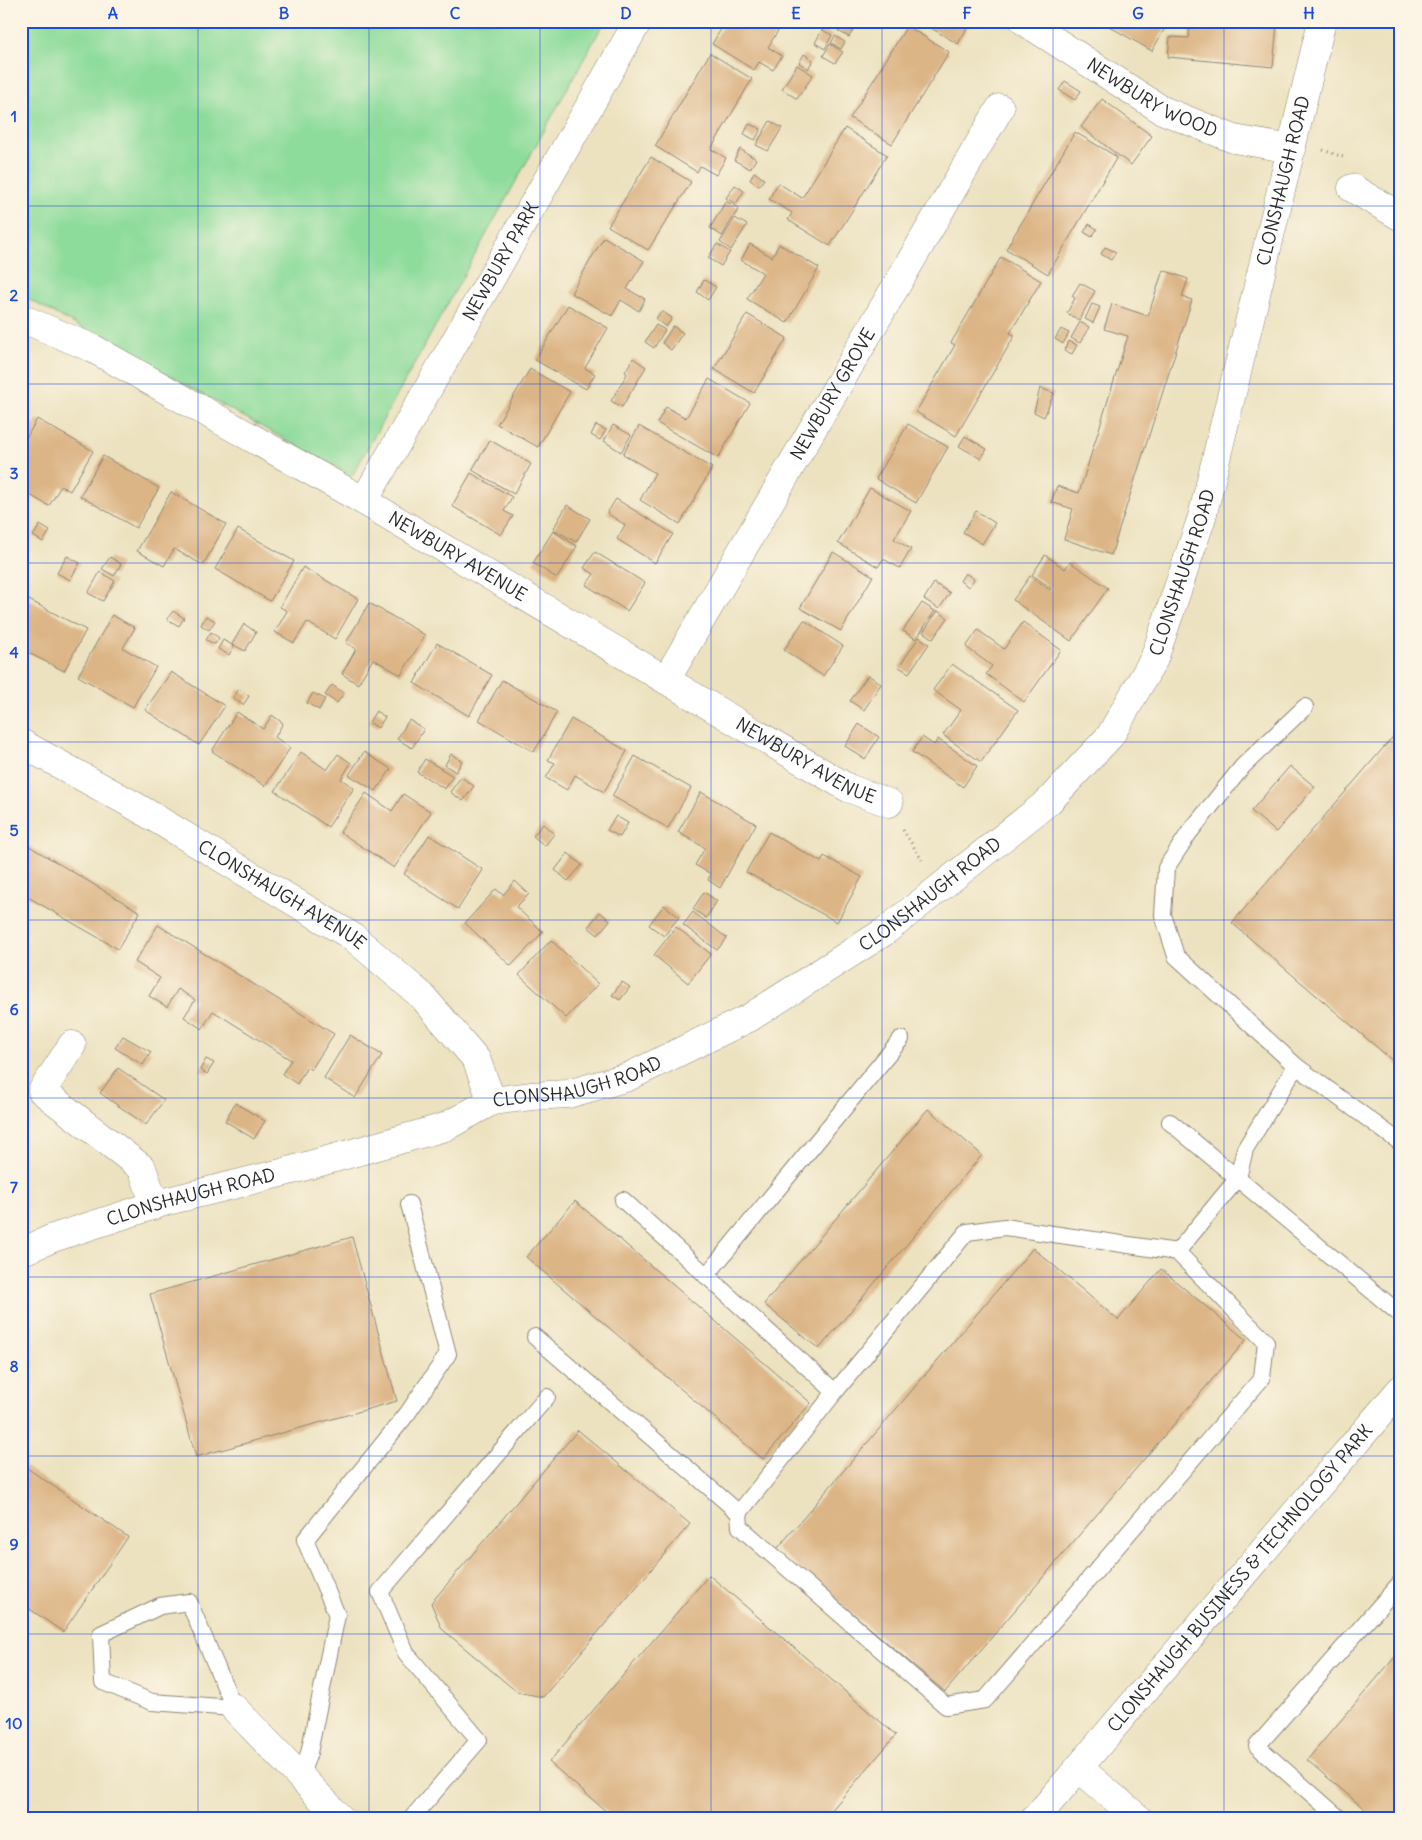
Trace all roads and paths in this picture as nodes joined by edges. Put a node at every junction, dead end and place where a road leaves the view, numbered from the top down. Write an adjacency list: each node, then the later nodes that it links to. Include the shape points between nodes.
1 (638, 21): 9 (street, NEWBURY PARK)
2 (1024, 21): 5 (street, NEWBURY WOOD, via 1162,110 1234,138)
3 (1322, 21): 5 (street, CLONSHAUGH ROAD)
4 (1000, 108): 10 (street, NEWBURY GROVE)
5 (1293, 145): 6 (path, via 1343,156); 14 (street, CLONSHAUGH ROAD, via 1202,517 1154,659 1110,736 1048,802)
6 (1352, 188): 7 (street)
7 (1401, 217)
8 (21, 318): 9 (street, NEWBURY AVENUE, via 92,348)
9 (364, 501): 10 (street, NEWBURY AVENUE)
10 (666, 680): 13 (street, NEWBURY AVENUE, via 848,788)
11 (1305, 707): 17 (lane, via 1243,766 1189,833 1166,868 1164,915 1176,956)
12 (21, 743): 18 (street, CLONSHAUGH AVENUE, via 135,806 353,936 422,996 476,1059)
13 (889, 803): 14 (path)
14 (941, 888): 18 (street, CLONSHAUGH ROAD, via 884,932 749,1018 628,1077 568,1094)
15 (902, 1039): 27 (lane)
16 (72, 1045): 24 (street, via 42,1091 142,1168)
17 (1296, 1066): 20 (lane); 21 (lane, via 1245,1149)
18 (492, 1101): 24 (street, CLONSHAUGH ROAD, via 445,1126)
19 (1170, 1122): 21 (lane)
20 (1401, 1143)
21 (1238, 1178): 26 (lane); 28 (lane)
22 (623, 1200): 27 (lane)
23 (409, 1204): 37 (lane, via 448,1354 407,1414 305,1540 337,1615 309,1753)
24 (156, 1205): 25 (street, CLONSHAUGH ROAD, via 53,1238)
25 (21, 1252)
26 (1177, 1252): 31 (lane, via 1005,1227 967,1232); 33 (lane, via 1266,1342 1262,1378 985,1700 946,1706 740,1527)
27 (706, 1276): 31 (lane)
28 (1401, 1315)
29 (535, 1337): 33 (lane)
30 (1401, 1389): 36 (street, CLONSHAUGH BUSINESS & TECHNOLOGY PARK)
31 (835, 1392): 33 (lane)
32 (547, 1397): 39 (lane, via 380,1592 406,1653 479,1740)
33 (739, 1513)
34 (1401, 1582): 42 (lane, via 1257,1746)
35 (234, 1708): 35 (lane, via 152,1702 103,1682 101,1634 160,1606 189,1602); 37 (street)
36 (1079, 1768): 40 (street, CLONSHAUGH BUSINESS & TECHNOLOGY PARK); 41 (street)
37 (300, 1776): 38 (street)
38 (341, 1819)
39 (412, 1819)
40 (1035, 1819)
41 (1139, 1819)
42 (1340, 1819)

